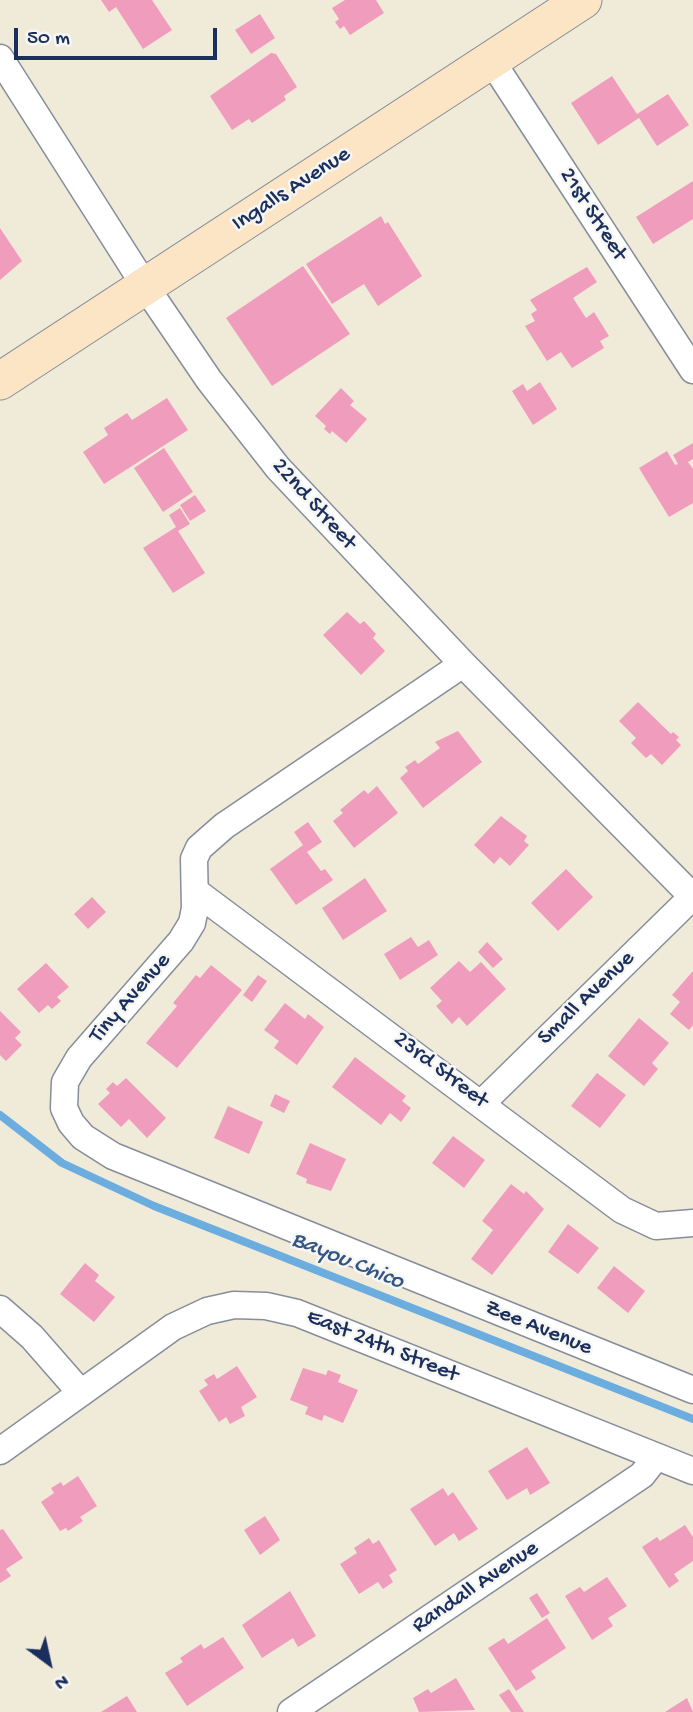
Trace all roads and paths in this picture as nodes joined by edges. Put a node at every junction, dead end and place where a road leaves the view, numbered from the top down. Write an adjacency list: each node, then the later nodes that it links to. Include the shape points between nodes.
1 (583, 0): 3 (main road, Ingalls Avenue)
2 (0, 58): 4 (street, 22nd Street)
3 (491, 60): 4 (main road, Ingalls Avenue); 5 (street, 21st Street)
4 (145, 286): 6 (main road, Ingalls Avenue); 7 (street, 22nd Street, via 209,380 278,468)
5 (693, 370)
6 (0, 381)
7 (463, 664): 8 (street, Tiny Avenue, via 224,826 199,848 194,859); 9 (street, 22nd Street)
8 (195, 891): 10 (street, 23rd Street); 12 (street, Tiny Avenue, via 192,923 181,941 79,1058 65,1082 64,1108 71,1123 83,1137 113,1156)
9 (693, 897): 10 (street, Small Avenue)
10 (482, 1103): 11 (street, 23rd Street, via 622,1210 656,1226)
11 (693, 1223)
12 (384, 1266): 14 (street, Zee Avenue)
13 (0, 1309): 15 (street, via 32,1337)
14 (693, 1390)
15 (81, 1393): 16 (street, East 24th Street); 17 (street, East 24th Street, via 173,1327 207,1311 234,1305 266,1306 297,1313)
16 (0, 1451)
17 (656, 1457): 18 (street, East 24th Street); 19 (street, Randall Avenue, via 642,1475)
18 (693, 1471)
19 (291, 1712)

